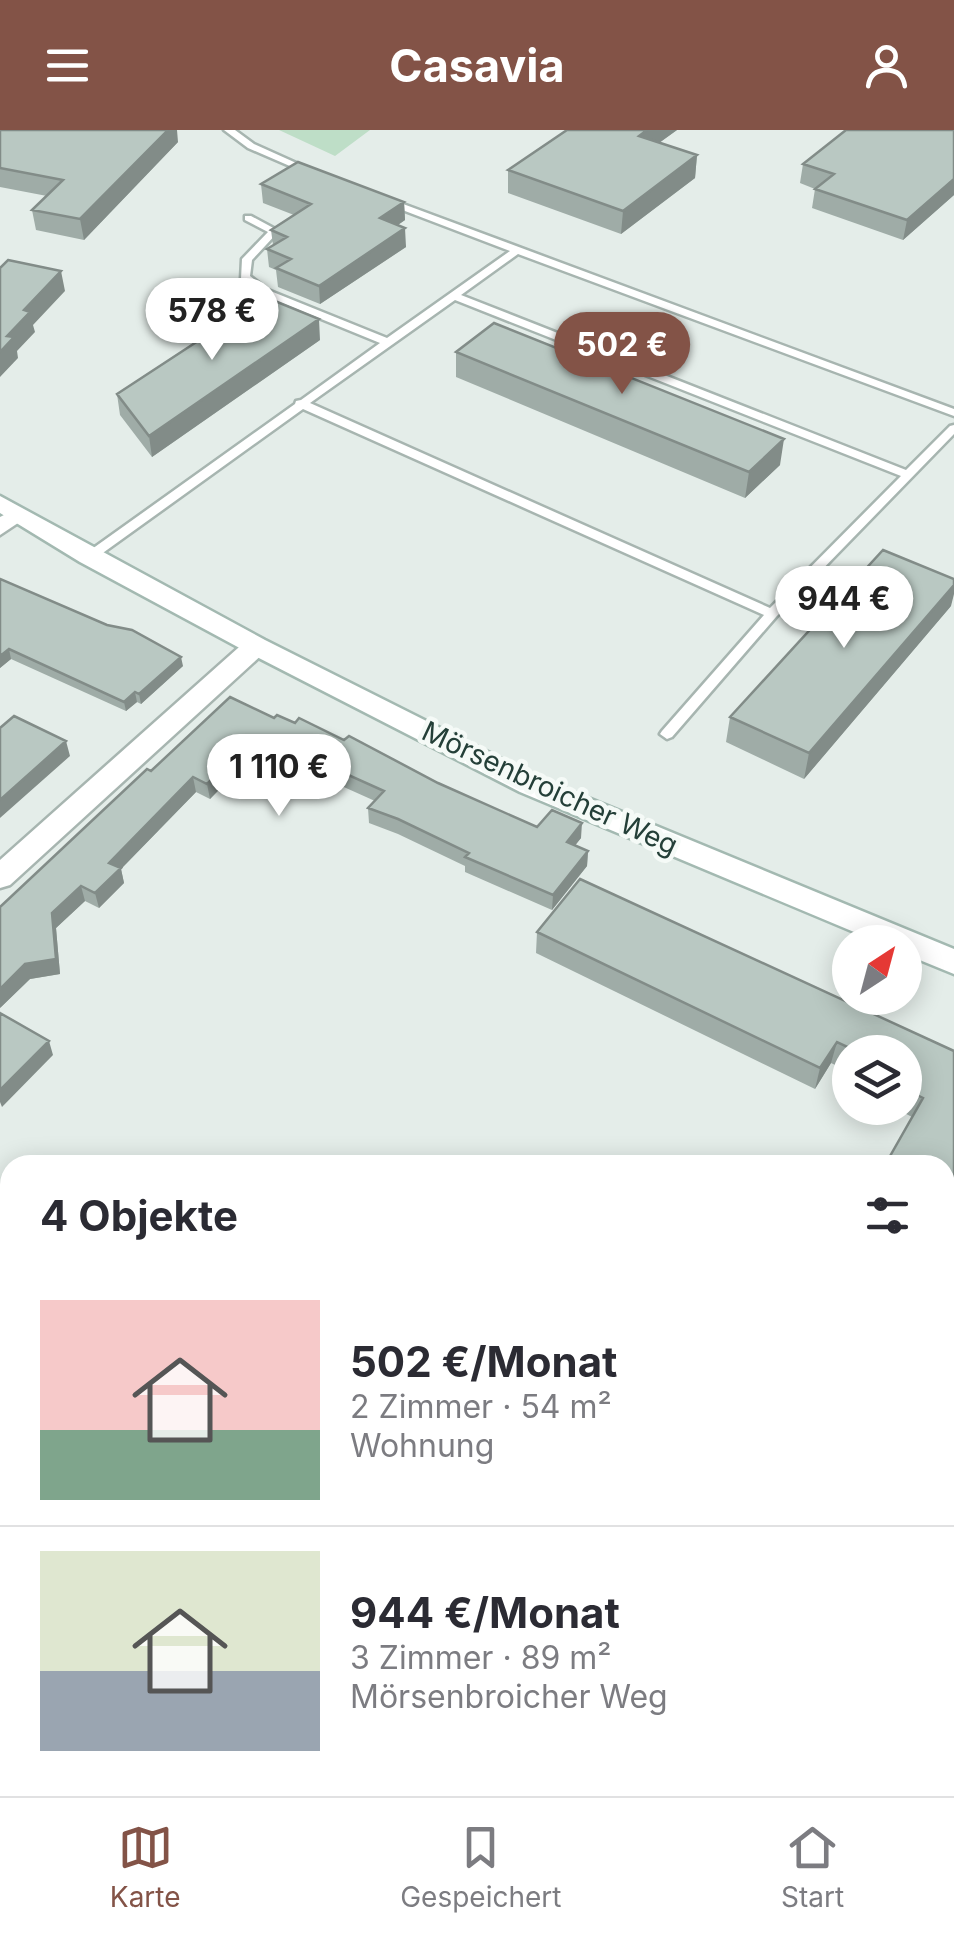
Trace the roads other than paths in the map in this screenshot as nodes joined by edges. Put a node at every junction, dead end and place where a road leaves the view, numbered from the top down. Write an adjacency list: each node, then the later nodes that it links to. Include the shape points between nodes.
1 (230, 130): 2 (lane)
2 (328, 178)
3 (380, 198): 5 (lane)
4 (248, 218): 7 (lane, via 274,231 247,259 245,277 264,292)
5 (517, 250): 6 (lane); 9 (lane)
6 (452, 295): 7 (lane); 11 (lane)
7 (386, 342): 8 (lane)
8 (300, 403): 13 (lane); 14 (lane)
9 (954, 413)
10 (954, 428): 11 (lane)
11 (909, 475): 14 (lane)
12 (6, 515): 13 (street, Mörsenbroicher Weg)
13 (89, 557): 15 (street, Mörsenbroicher Weg)
14 (772, 614): 16 (lane)
15 (256, 646): 17 (street); 18 (street, Mörsenbroicher Weg, via 530,785)
16 (667, 734)
17 (0, 878)
18 (954, 962)

